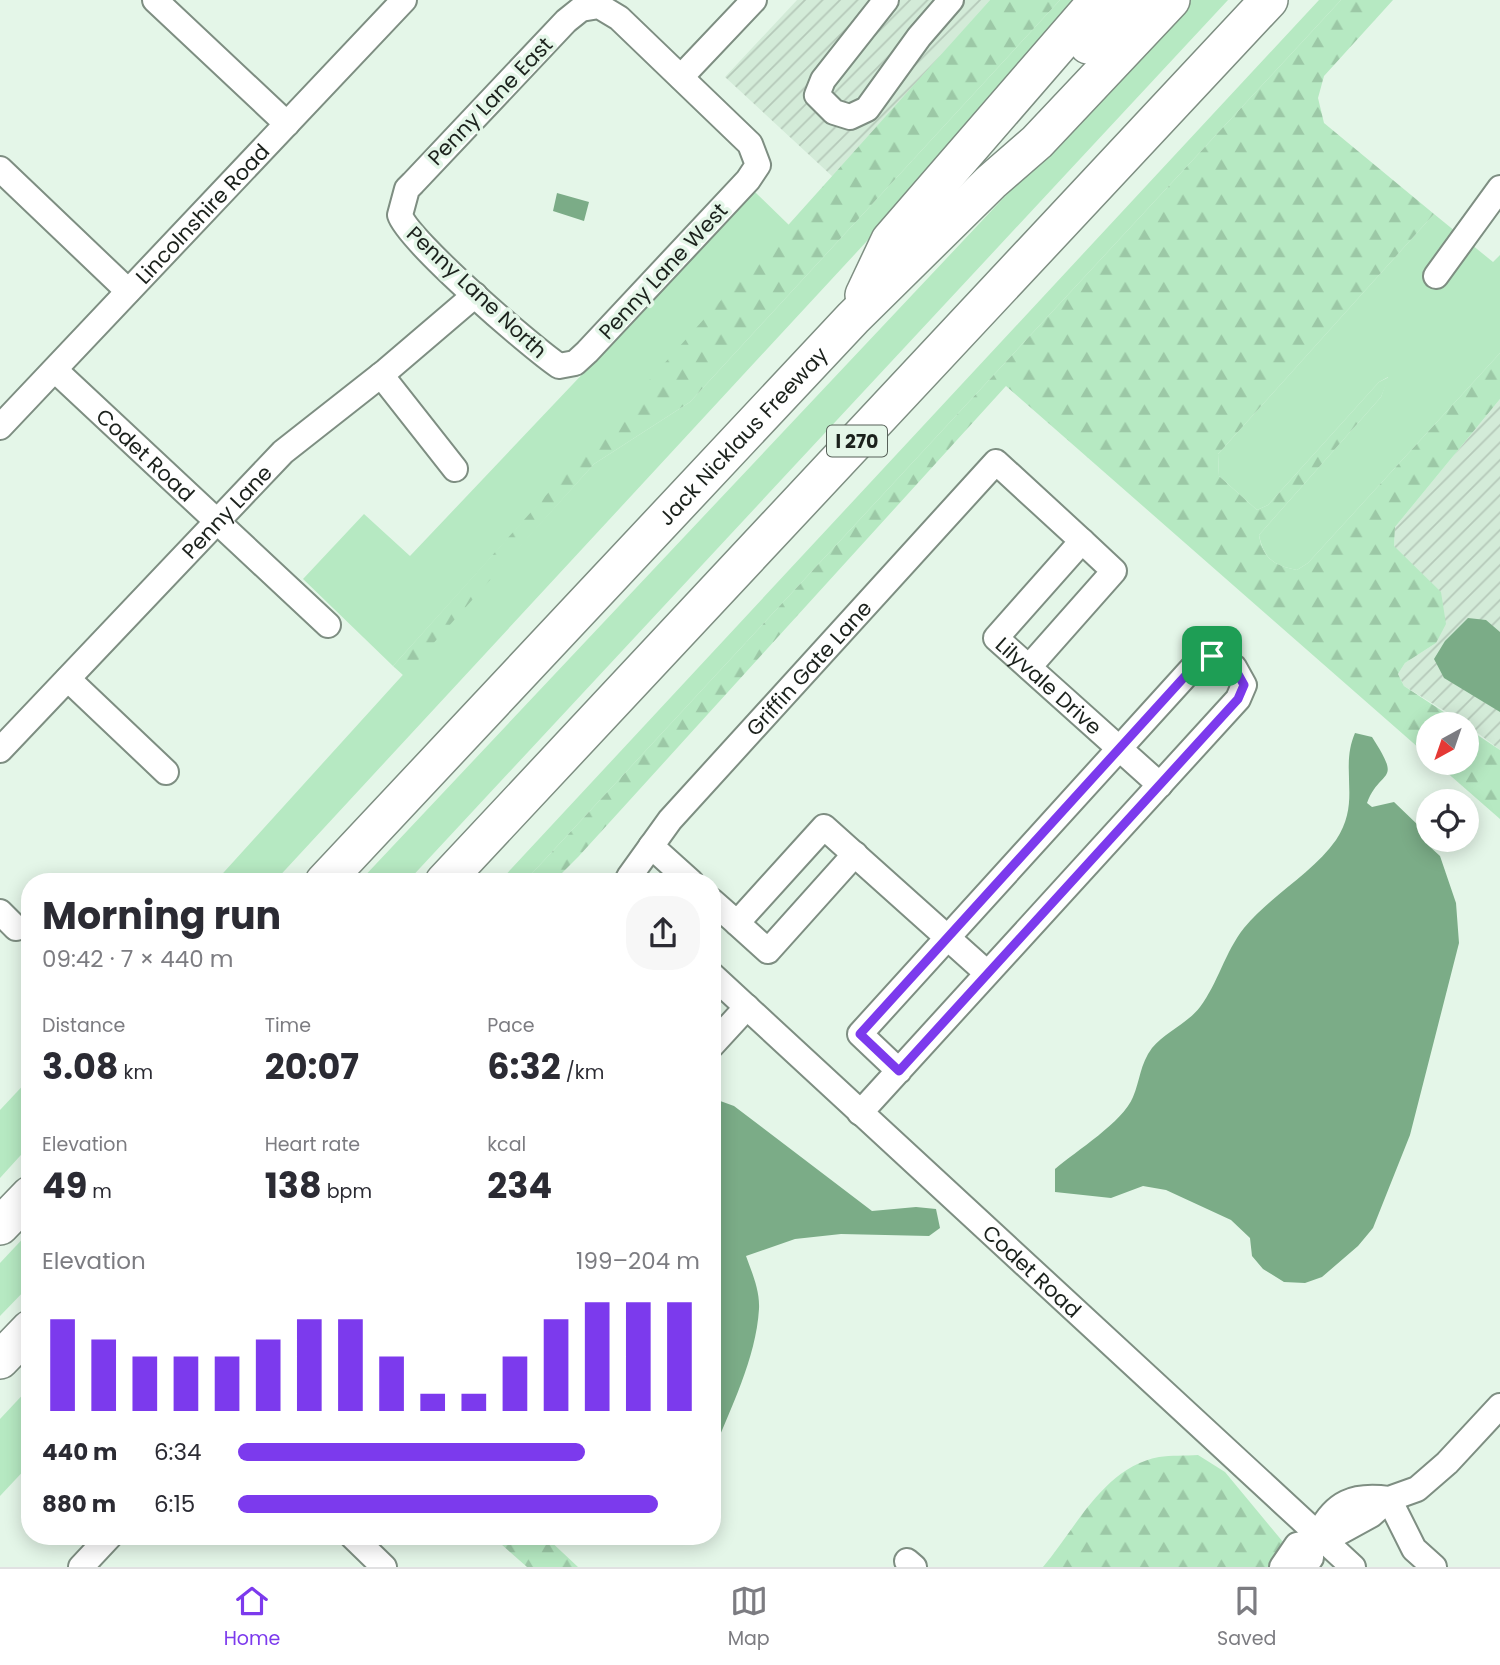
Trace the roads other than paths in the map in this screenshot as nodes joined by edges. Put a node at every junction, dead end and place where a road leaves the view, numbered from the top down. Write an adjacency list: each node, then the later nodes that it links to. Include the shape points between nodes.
1 (155, 0): 11 (street)
2 (404, 0): 11 (street, Lincolnshire Road)
3 (754, 0): 10 (street)
4 (886, 0): 5 (street, via 823,79 817,95 834,112 850,117 867,109)
5 (951, 0)
6 (1098, 0): 19 (highway, via 890,240)
7 (1129, 0): 13 (highway, via 1023,118)
8 (1171, 0): 13 (highway, Jack Nicklaus Freeway, via 1037,142)
9 (1269, 0): 37 (highway, I 270)
10 (681, 77): 15 (street, Penny Lane East, via 619,18 599,6 581,9 407,189); 20 (street, Penny Lane West, via 750,144 758,165 587,352 575,363)
11 (287, 124): 17 (street, Lincolnshire Road)
12 (0, 169): 17 (street)
13 (991, 182): 19 (highway, Jack Nicklaus Freeway)
14 (1500, 188): 16 (street)
15 (400, 215): 18 (street, Penny Lane North, via 409,232)
16 (1436, 276)
17 (128, 291): 21 (street, Lincolnshire Road)
18 (475, 295): 20 (street, Penny Lane North); 22 (street, Penny Lane)
19 (853, 318): 36 (highway, Jack Nicklaus Freeway)
20 (559, 366)
21 (55, 370): 23 (street, Lincolnshire Road); 25 (street, Codet Road)
22 (381, 374): 24 (street); 25 (street, Penny Lane, via 283,452)
23 (0, 427)
24 (455, 469)
25 (218, 520): 27 (street, Codet Road); 29 (street, Penny Lane)
26 (1082, 541): 28 (street, via 1114,571); 28 (street, Lilyvale Drive, via 996,638); 34 (street, Griffin Gate Lane, via 996,463)
27 (328, 625)
28 (1029, 667): 30 (street, Lilyvale Drive)
29 (68, 679): 31 (street, Penny Lane); 32 (street)
30 (1119, 749): 33 (street, Lilyvale Drive); 33 (street, via 1197,663 1212,656 1234,667 1244,685 1238,699); 42 (street)
31 (0, 750)
32 (166, 772)
33 (1160, 785): 43 (street)
34 (651, 846): 38 (street, Griffin Gate Lane); 39 (street)
35 (855, 854): 41 (street, via 824,827); 41 (street, via 768,951); 42 (street)
36 (332, 873)
37 (452, 873)
38 (631, 873)
39 (681, 873)
40 (721, 909): 41 (street)
41 (737, 923)
42 (948, 937): 43 (street); 47 (street, via 860,1034)
43 (987, 974): 47 (street)
44 (721, 983): 45 (street, Codet Road)
45 (747, 1007): 46 (street); 48 (street, Codet Road)
46 (721, 1035)
47 (899, 1071): 48 (street)
48 (860, 1113): 55 (street, Codet Road)
49 (21, 1204): 50 (highway)
50 (0, 1226)
51 (21, 1338): 52 (highway)
52 (0, 1360)
53 (1500, 1406): 54 (street, via 1417,1489)
54 (1389, 1499): 55 (street, via 1363,1495 1328,1515); 63 (street, via 1414,1549)
55 (1314, 1539): 60 (street, via 1297,1545); 61 (street, via 1311,1558); 62 (street, Codet Road)
56 (102, 1545): 59 (street)
57 (359, 1545): 58 (street)
58 (371, 1562)
59 (81, 1567)
60 (1282, 1567)
61 (1303, 1567)
62 (1353, 1567)
63 (1434, 1567)

